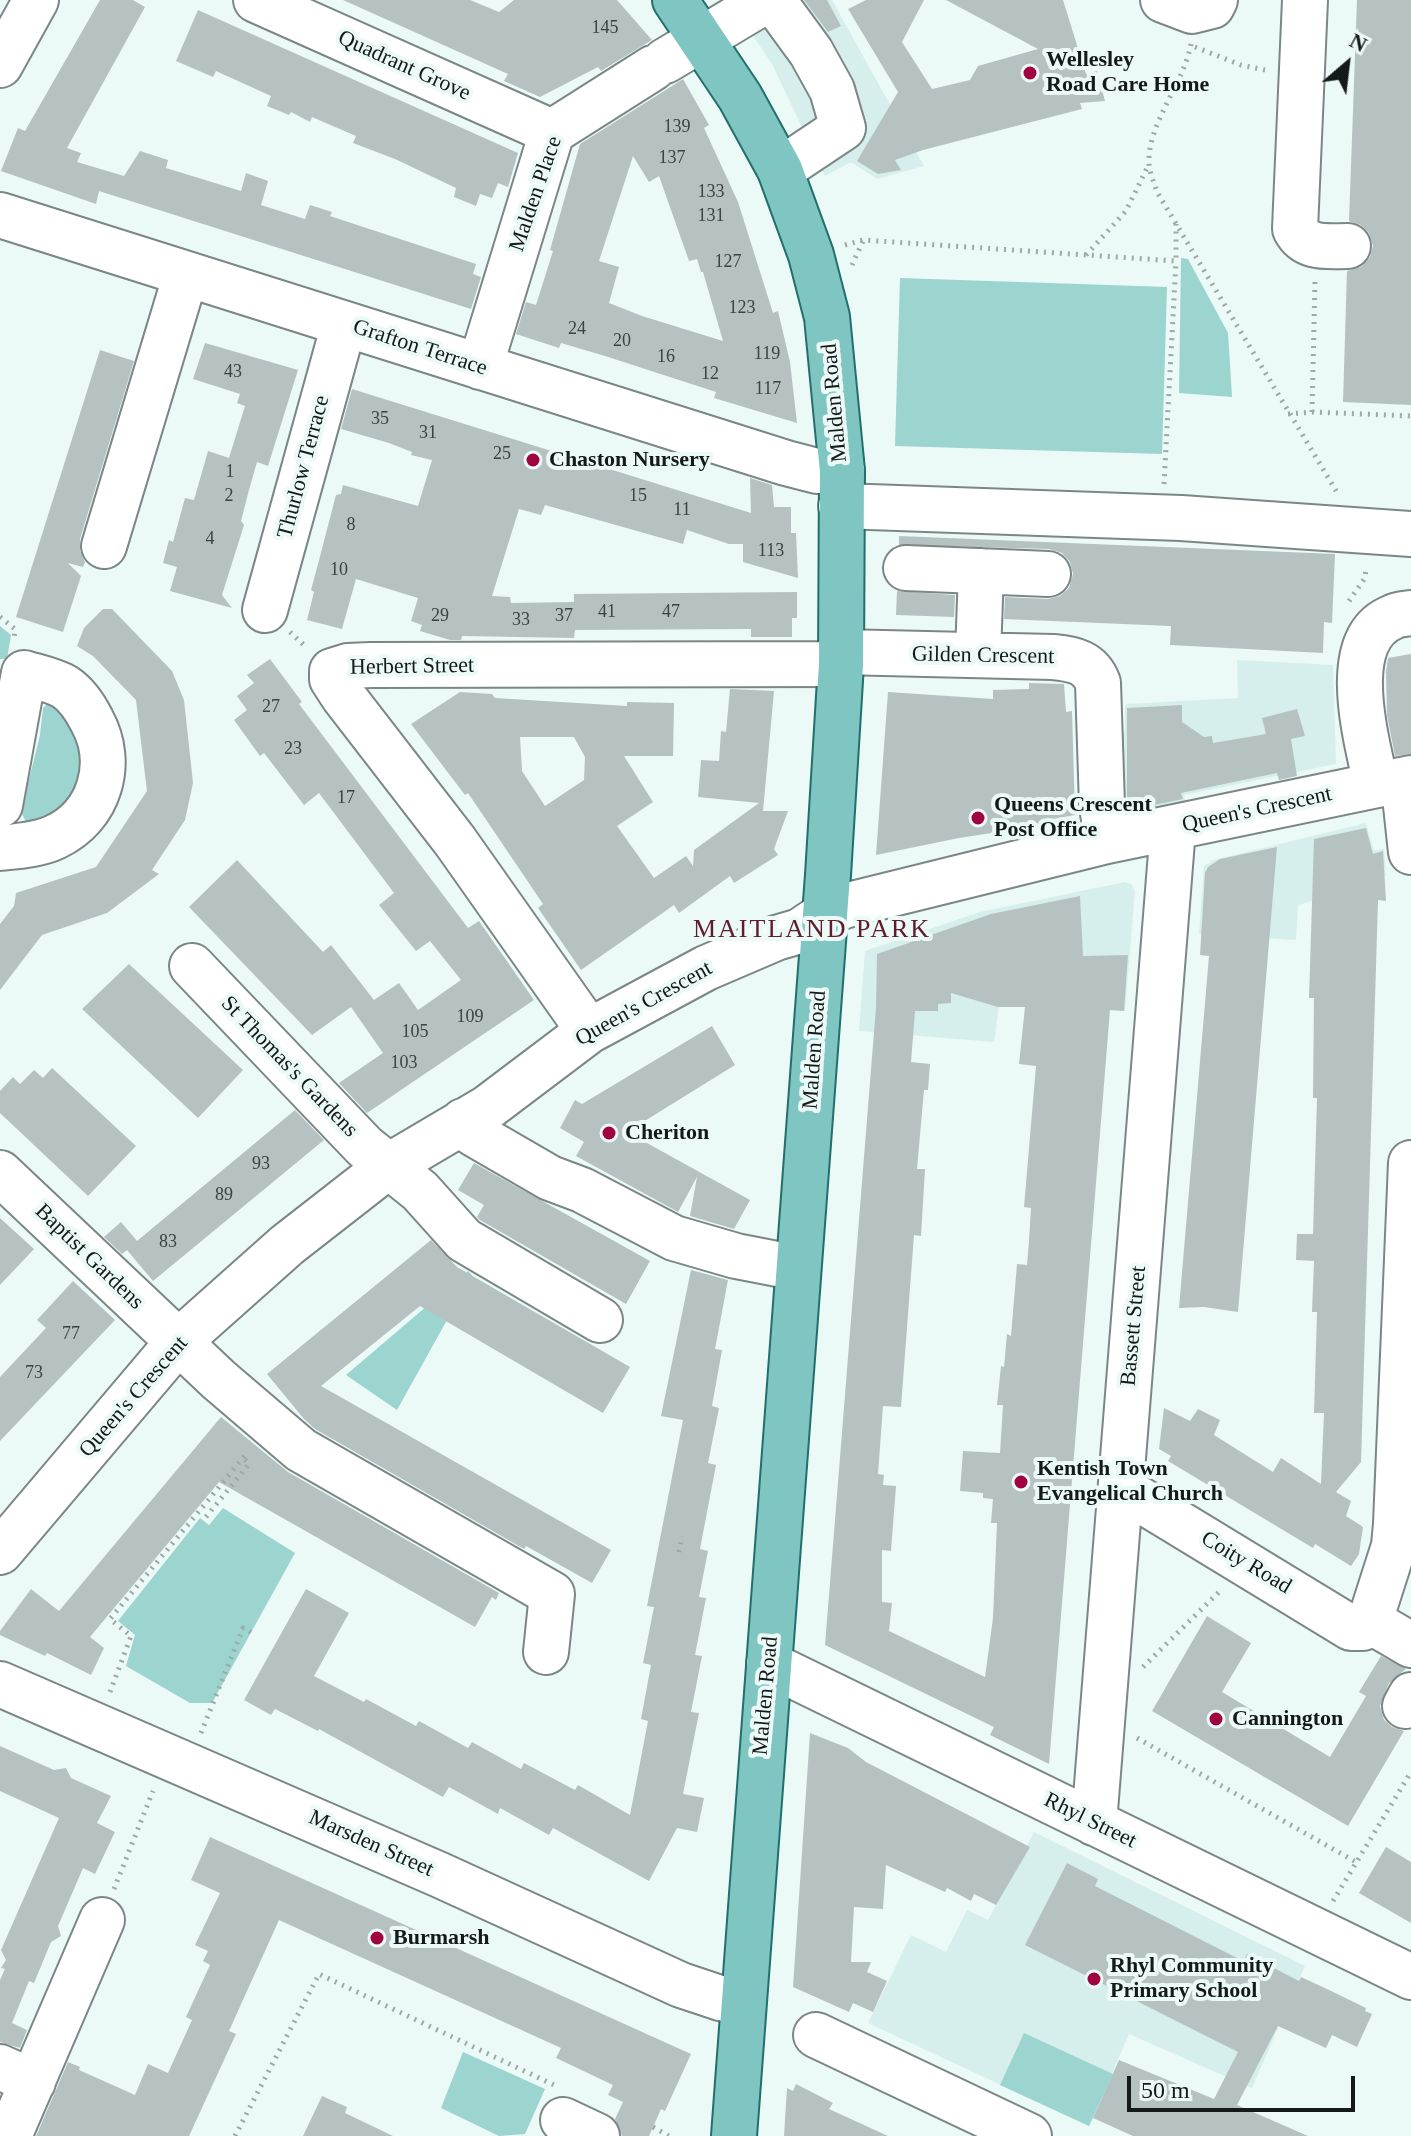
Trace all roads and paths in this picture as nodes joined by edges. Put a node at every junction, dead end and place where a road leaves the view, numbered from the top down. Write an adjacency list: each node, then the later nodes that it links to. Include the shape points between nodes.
1 (36, 0): 8 (street)
2 (256, 0): 10 (street, Quadrant Grove)
3 (675, 0): 7 (main road, Malden Road)
4 (770, 0): 7 (street, Malden Place); 12 (street, via 811,52 832,90 843,128)
5 (1305, 0): 9 (street)
6 (1190, 14): 9 (path, via 1241,65); 11 (path, via 1181,78 1153,138)
7 (702, 39): 10 (street, Malden Place); 12 (main road, Malden Road)
8 (0, 65)
9 (1302, 68): 15 (street, via 1294,220 1299,237)
10 (552, 132): 21 (street, Malden Place)
11 (1149, 165): 14 (path, via 1157,192); 17 (path, via 1126,211)
12 (780, 170): 16 (main road, Malden Road)
13 (0, 215): 19 (street, Grafton Terrace)
14 (1176, 223): 18 (path); 22 (path)
15 (1332, 246)
16 (811, 255): 17 (path, via 863,240); 24 (main road, Malden Road, via 827,317)
17 (1086, 255): 18 (path)
18 (1176, 261): 25 (path)
19 (186, 274): 20 (street, Grafton Terrace); 27 (street)
20 (344, 324): 21 (street, Grafton Terrace); 31 (street, Thurlow Terrace)
21 (480, 367): 24 (street, Grafton Terrace, via 817,471)
22 (1288, 414): 23 (path); 26 (path, via 1326,477)
23 (1411, 416)
24 (841, 489): 25 (street, Grafton Terrace); 34 (main road, Malden Road)
25 (1171, 518): 26 (street, Grafton Terrace)
26 (1390, 533)
27 (104, 546)
28 (906, 568): 29 (street)
29 (981, 571): 30 (street); 33 (street)
30 (1048, 574)
31 (265, 610): 35 (path)
32 (1411, 613): 36 (street, via 1391,617 1372,633 1363,653 1360,687 1367,742)
33 (978, 655): 34 (street, Gilden Crescent); 39 (street, Gilden Crescent, via 1071,659 1094,673)
34 (841, 658): 35 (street, Herbert Street, via 371,665); 42 (main road, Malden Road)
35 (332, 671): 44 (street, Herbert Street, via 343,696 455,841)
36 (1396, 780): 38 (street, Queen's Crescent); 41 (street, via 1404,787)
37 (0, 805): 40 (street, via 24,673 66,688 86,708 100,735 104,758 97,793 75,824 54,837)
38 (1173, 828): 39 (street, Queen's Crescent); 54 (street, Bassett Street)
39 (1107, 841): 42 (street, Queen's Crescent)
40 (0, 848)
41 (1411, 852)
42 (825, 914): 44 (street, Queen's Crescent, via 800,931 706,968); 49 (main road, Malden Road)
43 (192, 966): 47 (street, St Thomas's Gardens)
44 (589, 1031): 45 (street, Queen's Crescent)
45 (463, 1121): 47 (street, Queen's Crescent); 49 (street, via 474,1134 550,1178 674,1238)
46 (1411, 1163): 60 (street, via 1396,1524)
47 (387, 1167): 50 (street, St Thomas's Gardens, via 420,1191 464,1240); 51 (street, Queen's Crescent, via 287,1245)
48 (0, 1173): 51 (street, Baptist Gardens)
49 (798, 1268): 65 (main road, Malden Road)
50 (600, 1320)
51 (178, 1342): 57 (street, Queen's Crescent); 63 (street, Baptist Gardens, via 301,1450 552,1594)
52 (255, 1443): 53 (path)
53 (243, 1458): 55 (path, via 249,1464); 64 (path, via 110,1619 131,1636)
54 (1121, 1488): 59 (street, Coity Road); 67 (street, Bassett Street)
55 (206, 1517)
56 (682, 1536): 58 (path)
57 (0, 1552)
58 (679, 1552)
59 (1247, 1564): 60 (street, Coity Road, via 1351,1628 1363,1628); 67 (path)
60 (1370, 1621): 62 (street)
61 (252, 1633): 68 (path, via 243,1628)
62 (1411, 1645)
63 (546, 1652)
64 (123, 1661)
65 (769, 1664): 70 (street, Rhyl Street); 75 (main road, Malden Road)
66 (0, 1684): 68 (street, Marsden Street)
67 (1101, 1712): 70 (street, Bassett Street); 71 (path)
68 (178, 1760): 72 (path); 75 (street, Marsden Street, via 681,1985)
69 (1411, 1772): 71 (path)
70 (1094, 1823): 73 (street, Rhyl Street)
71 (1356, 1862): 73 (path)
72 (102, 1920): 77 (street)
73 (1316, 1932): 74 (street, Rhyl Street)
74 (1411, 1977)
75 (743, 2002): 83 (main road, Malden Road)
76 (816, 2035): 84 (street)
77 (16, 2074): 80 (street)
78 (574, 2115): 81 (path, via 319,1974)
79 (653, 2127): 82 (path)
80 (9, 2136)
81 (235, 2136)
82 (669, 2136)
83 (734, 2136)
84 (1029, 2136)

